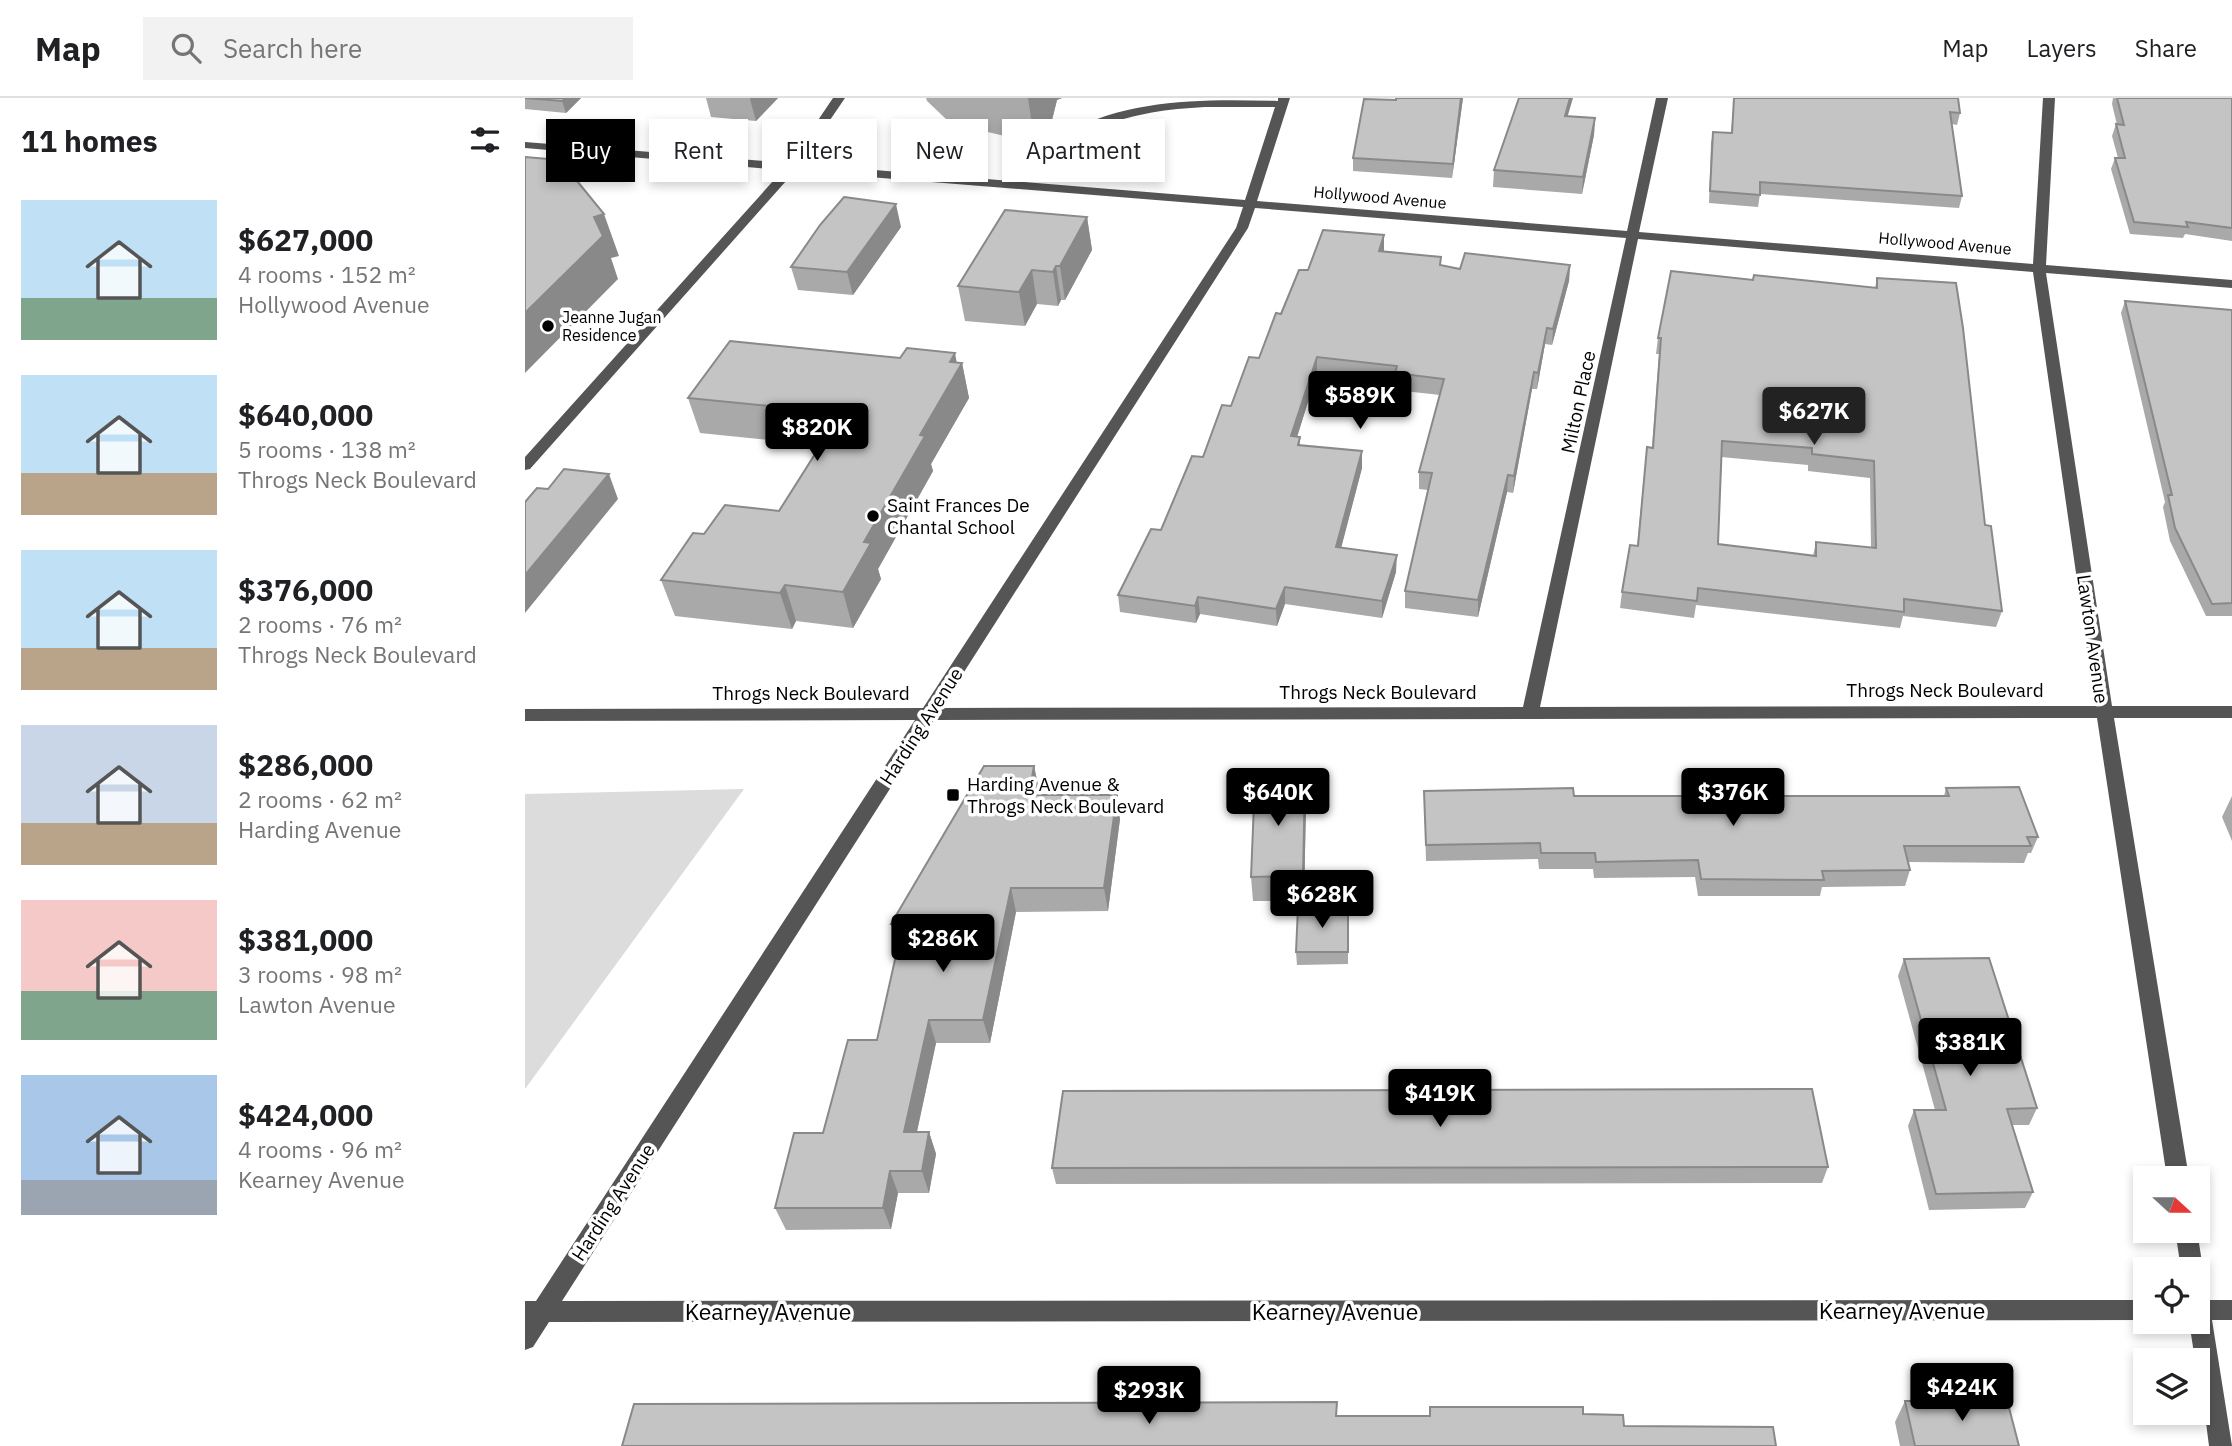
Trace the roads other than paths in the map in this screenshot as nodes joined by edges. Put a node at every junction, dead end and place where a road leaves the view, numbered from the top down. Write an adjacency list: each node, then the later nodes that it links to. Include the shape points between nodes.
1 (839, 98): 5 (street)
2 (1662, 98): 12 (street, Milton Place)
3 (2049, 98): 13 (street, Lawton Avenue)
4 (1283, 101): 10 (street, via 1172,101 1095,116 1033,160); 11 (street, Harding Avenue)
5 (825, 119)
6 (525, 145): 7 (street, Hollywood Avenue)
7 (762, 165)
8 (877, 174): 10 (street, Hollywood Avenue)
9 (779, 182): 15 (street)
10 (1014, 185): 11 (street, Hollywood Avenue)
11 (1252, 205): 12 (street, Hollywood Avenue); 19 (street, Harding Avenue, via 1238,235)
12 (1633, 235): 13 (street, Hollywood Avenue); 18 (street, Milton Place)
13 (2039, 268): 14 (street, Hollywood Avenue); 16 (street, Lawton Avenue)
14 (2232, 284)
15 (525, 466)
16 (2104, 711): 17 (street, Throgs Neck Boulevard); 18 (street, Throgs Neck Boulevard); 21 (street, Lawton Avenue)
17 (2232, 712)
18 (1530, 713): 19 (street, Throgs Neck Boulevard)
19 (928, 714): 20 (street, Throgs Neck Boulevard); 25 (street, Harding Avenue)
20 (525, 715)
21 (2176, 1166)
22 (2210, 1309): 24 (street)
23 (2133, 1310): 25 (street, Kearney Avenue)
24 (2232, 1310)
25 (534, 1312): 27 (street, Harding Avenue)
26 (2202, 1334): 28 (street)
27 (525, 1339)
28 (2221, 1446)

